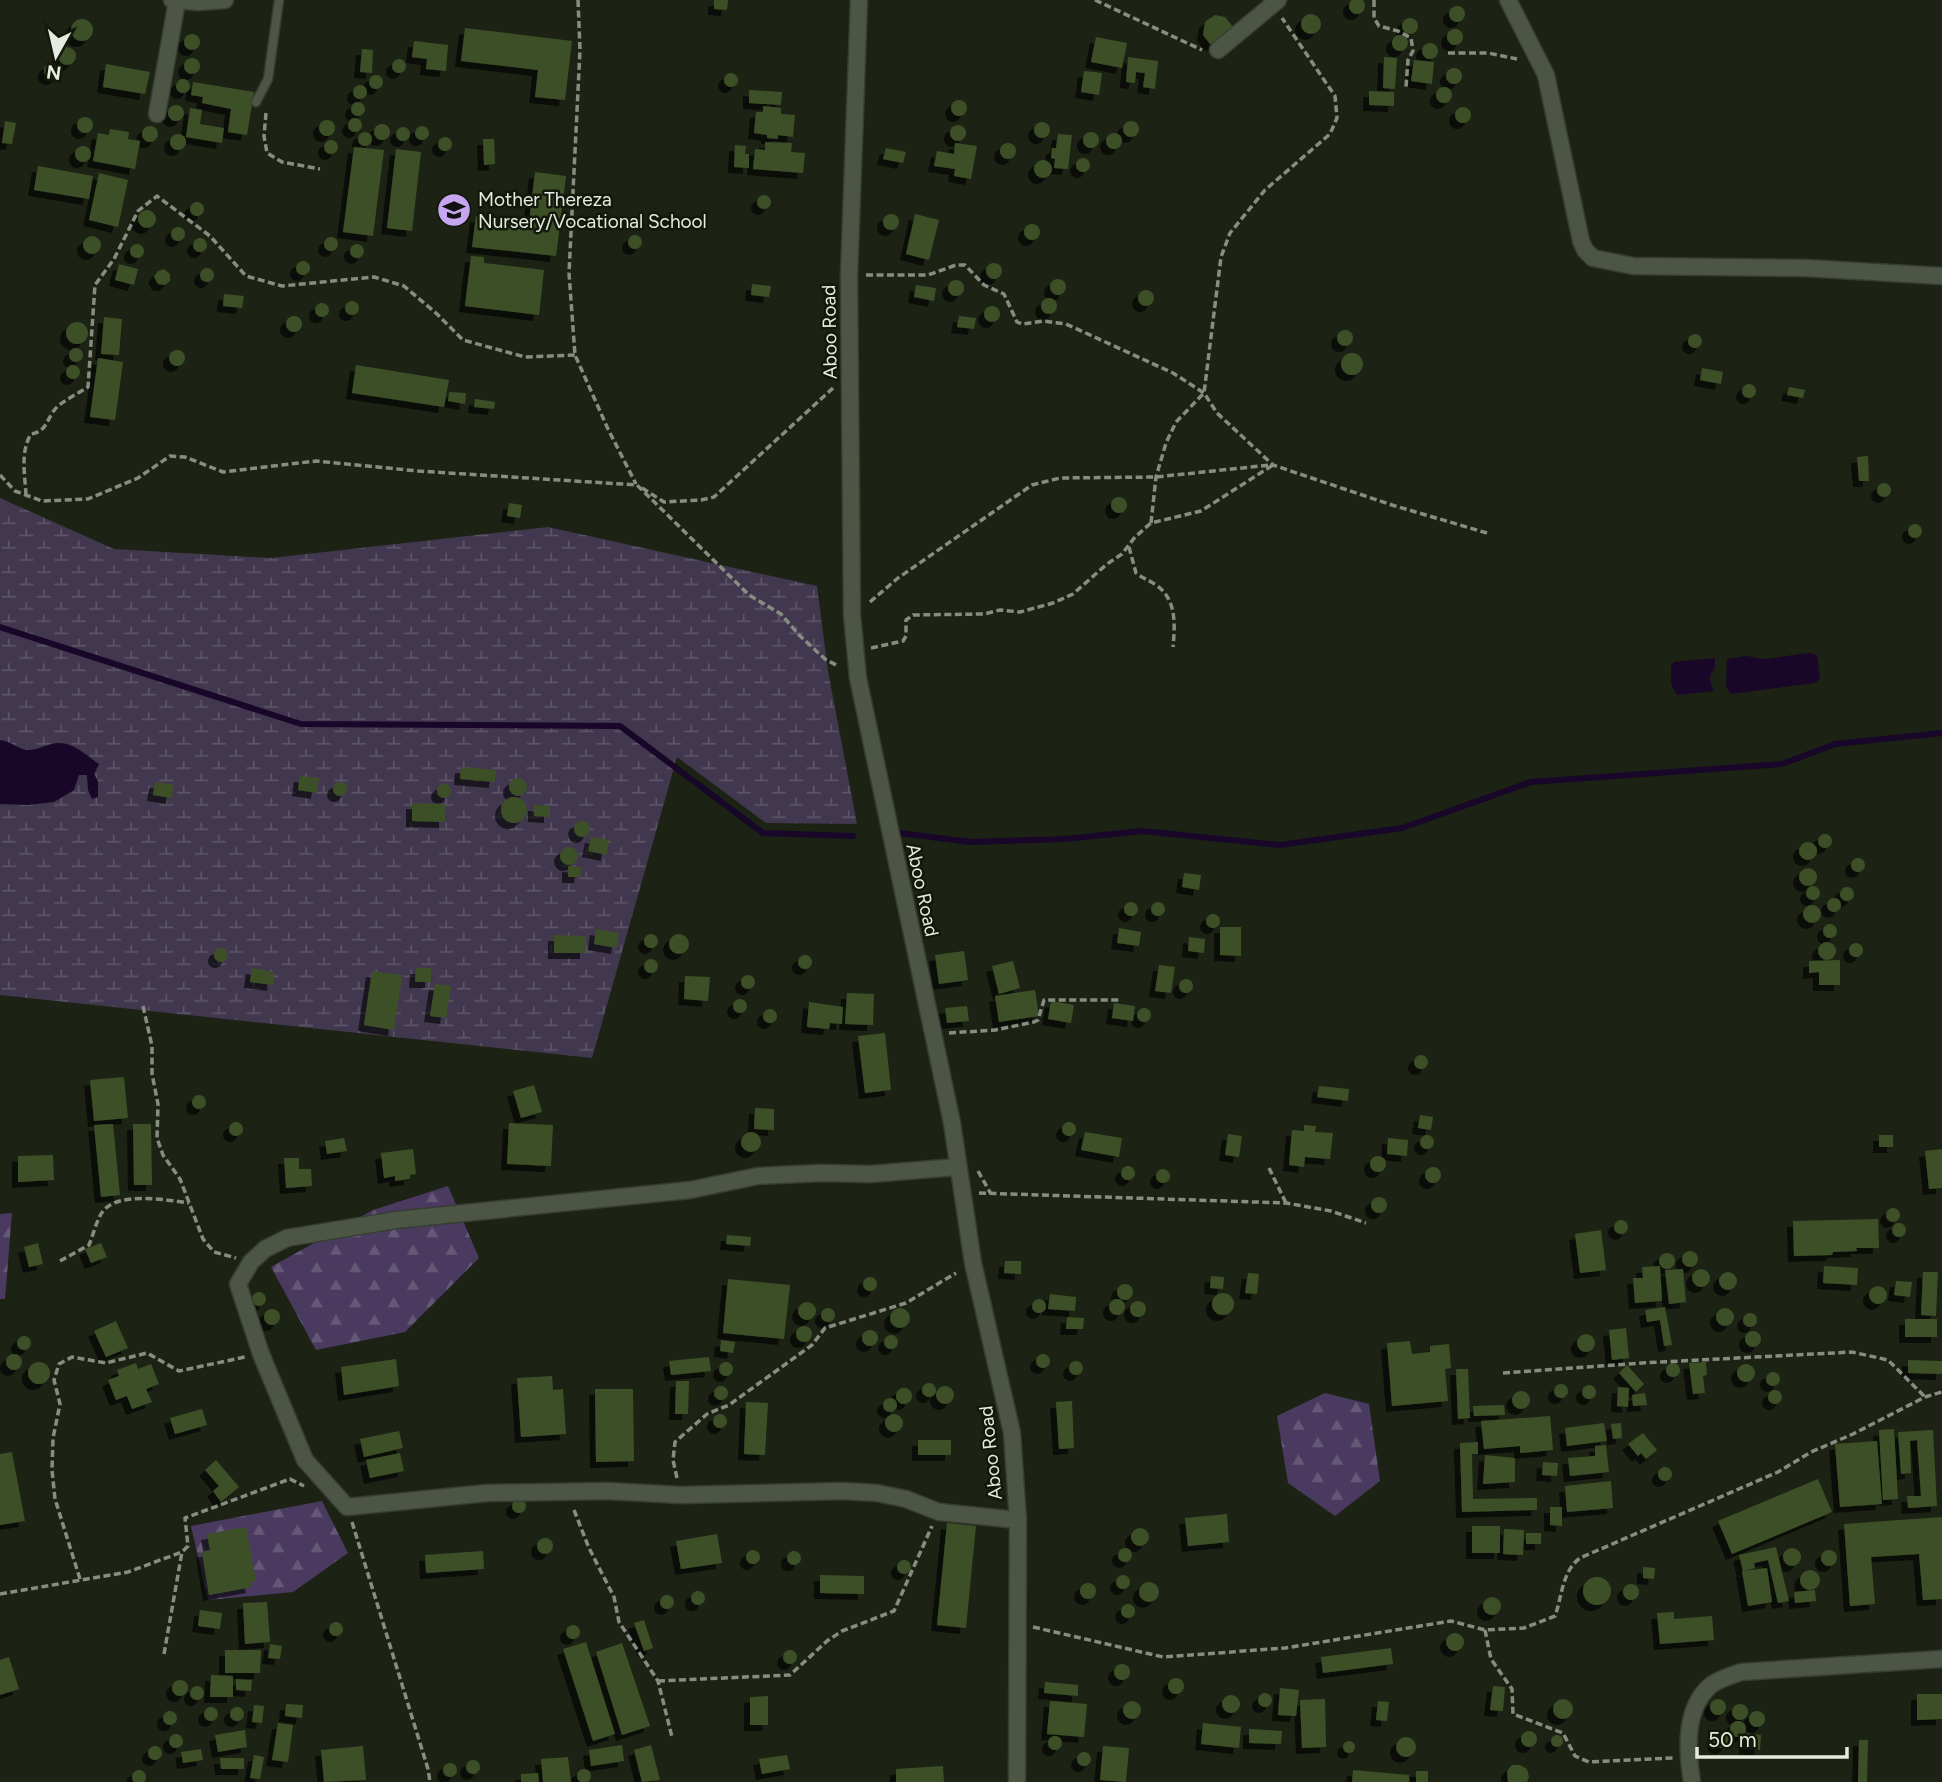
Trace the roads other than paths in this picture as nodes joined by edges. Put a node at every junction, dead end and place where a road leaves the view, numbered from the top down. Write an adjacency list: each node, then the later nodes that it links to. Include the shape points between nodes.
1 (225, 0): 5 (street)
2 (279, 0): 8 (lane, via 268,79)
3 (859, 0): 11 (street, Aboo Road, via 849,276 855,652 952,1123)
4 (1508, 0): 10 (street, via 1546,75 1581,241 1593,258 1633,266 1805,268)
5 (175, 1): 9 (street)
6 (1275, 2): 7 (street)
7 (1218, 50)
8 (256, 102)
9 (157, 114)
10 (1942, 276)
11 (957, 1167): 12 (street, Aboo Road, via 973,1263 1012,1433); 12 (street, via 758,1176 690,1190 396,1220 287,1238 251,1262 238,1284 305,1460 347,1507 488,1493 855,1492 906,1499 939,1512)
12 (1018, 1520): 14 (street, Aboo Road)
13 (1942, 1659): 15 (street, via 1741,1672 1712,1684 1699,1700 1690,1726)
14 (1017, 1782)
15 (1692, 1782)

